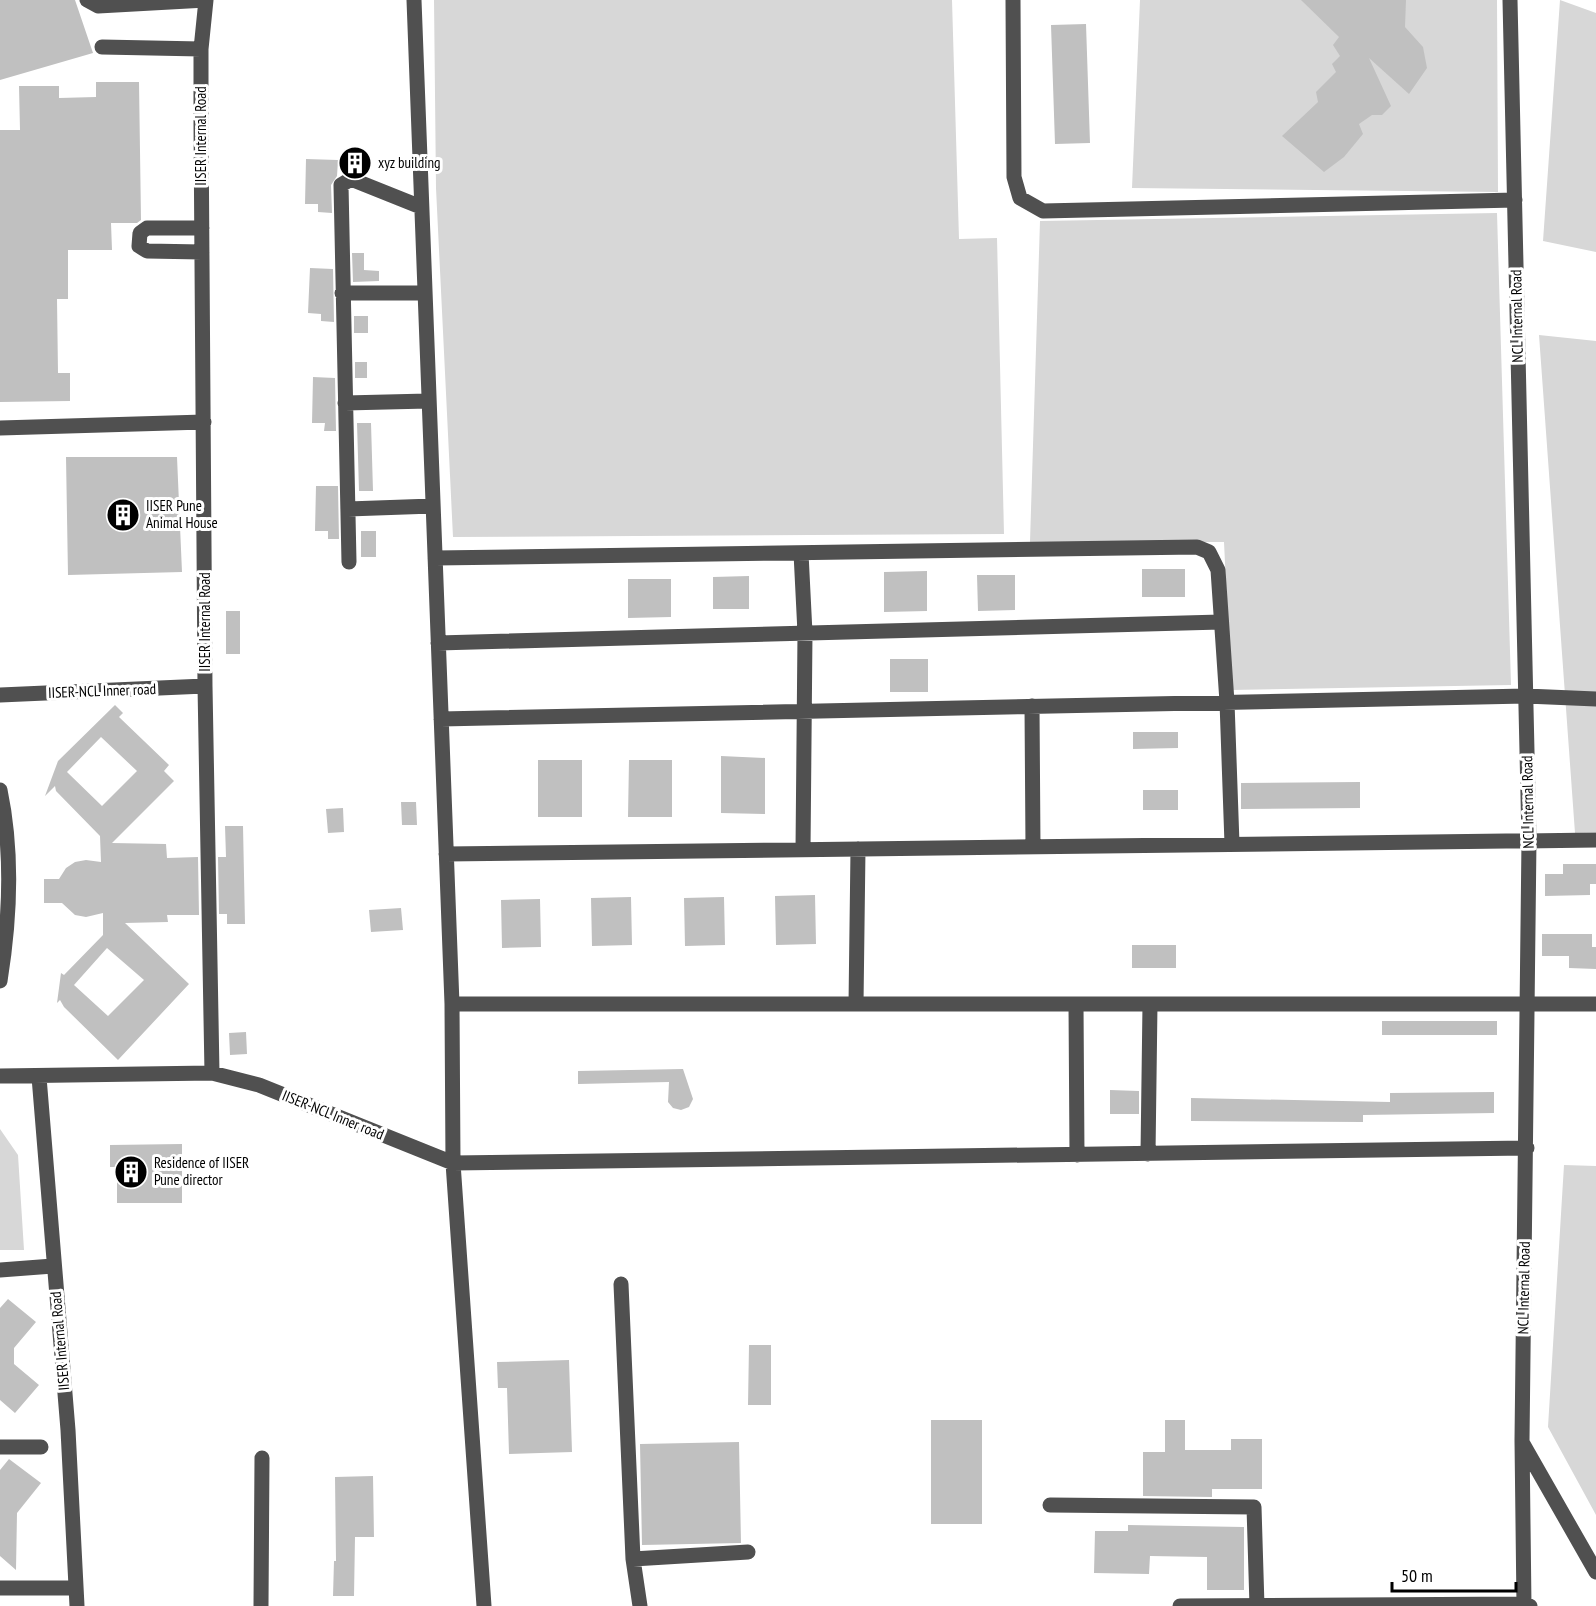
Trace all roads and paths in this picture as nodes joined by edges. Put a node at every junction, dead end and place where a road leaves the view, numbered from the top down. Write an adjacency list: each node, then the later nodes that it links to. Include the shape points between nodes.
1 (87, 0): 2 (lane, via 98,6)
2 (206, 0): 7 (lane, IISER Internal Road)
3 (414, 0): 9 (lane)
4 (1013, 0): 8 (lane, via 1014,177 1020,198 1043,211)
5 (1510, 0): 8 (lane, NCL Internal Road)
6 (102, 47): 7 (lane)
7 (201, 49): 10 (lane, IISER Internal Road)
8 (1515, 200): 28 (lane, NCL Internal Road)
9 (421, 207): 12 (lane, via 351,179 341,184); 13 (lane)
10 (202, 228): 11 (lane, IISER Internal Road); 11 (lane, via 147,228 140,233 139,246 147,251)
11 (202, 252): 16 (lane, IISER Internal Road)
12 (342, 293): 13 (lane); 15 (lane)
13 (424, 293): 14 (lane)
14 (428, 401): 15 (lane); 18 (lane)
15 (345, 403): 19 (lane)
16 (204, 422): 17 (lane); 26 (lane, IISER Internal Road)
17 (0, 428)
18 (433, 506): 19 (lane); 21 (lane)
19 (348, 509): 22 (lane)
20 (801, 553): 21 (lane); 23 (lane, via 1197,547 1209,552 1218,570); 24 (lane)
21 (435, 558): 25 (lane)
22 (349, 562)
23 (1221, 622): 24 (lane); 30 (lane)
24 (805, 633): 25 (lane); 32 (lane)
25 (438, 643): 33 (lane)
26 (205, 686): 27 (lane, IISER-NCL Inner road); 49 (lane, IISER Internal Road)
27 (0, 695)
28 (1526, 696): 29 (lane); 30 (lane); 35 (lane, NCL Internal Road)
29 (1596, 699)
30 (1227, 702): 31 (lane); 37 (lane)
31 (1032, 706): 32 (lane); 38 (lane)
32 (805, 711): 33 (lane); 40 (lane)
33 (441, 719): 41 (lane)
34 (0, 790): 42 (lane, via 8,899)
35 (1529, 840): 36 (lane); 37 (lane); 47 (lane, NCL Internal Road)
36 (1596, 840)
37 (1232, 844): 38 (lane)
38 (1033, 847): 39 (lane)
39 (858, 849): 40 (lane); 44 (lane)
40 (803, 850): 41 (lane)
41 (446, 854): 43 (lane)
42 (0, 981)
43 (452, 1004): 44 (lane); 55 (lane)
44 (856, 1004): 45 (lane)
45 (1076, 1004): 46 (lane); 54 (lane)
46 (1150, 1004): 47 (lane); 53 (lane)
47 (1528, 1004): 48 (lane); 52 (lane, NCL Internal Road)
48 (1596, 1004)
49 (212, 1073): 51 (lane); 55 (lane, IISER-NCL Inner road, via 259,1085)
50 (0, 1076): 51 (lane)
51 (39, 1077): 56 (lane, IISER Internal Road)
52 (1527, 1148): 53 (lane); 59 (lane, NCL Internal Road)
53 (1148, 1154): 54 (lane)
54 (1077, 1155): 55 (lane)
55 (453, 1163): 73 (lane)
56 (53, 1266): 57 (lane); 68 (lane, IISER Internal Road, via 68,1430)
57 (0, 1270)
58 (621, 1284): 65 (lane)
59 (1522, 1440): 66 (lane); 70 (lane, NCL Internal Road)
60 (0, 1447): 61 (lane)
61 (40, 1447)
62 (262, 1458): 72 (lane)
63 (1050, 1505): 69 (lane, via 1254,1507)
64 (748, 1552): 65 (lane)
65 (633, 1559): 74 (lane)
66 (1596, 1572)
67 (0, 1588): 68 (lane)
68 (76, 1588): 71 (lane, IISER Internal Road)
69 (1257, 1605): 75 (lane); 76 (lane)
70 (1526, 1605): 76 (lane)
71 (77, 1606)
72 (261, 1606)
73 (484, 1606)
74 (640, 1606)
75 (1180, 1606)
76 (1291, 1606)

